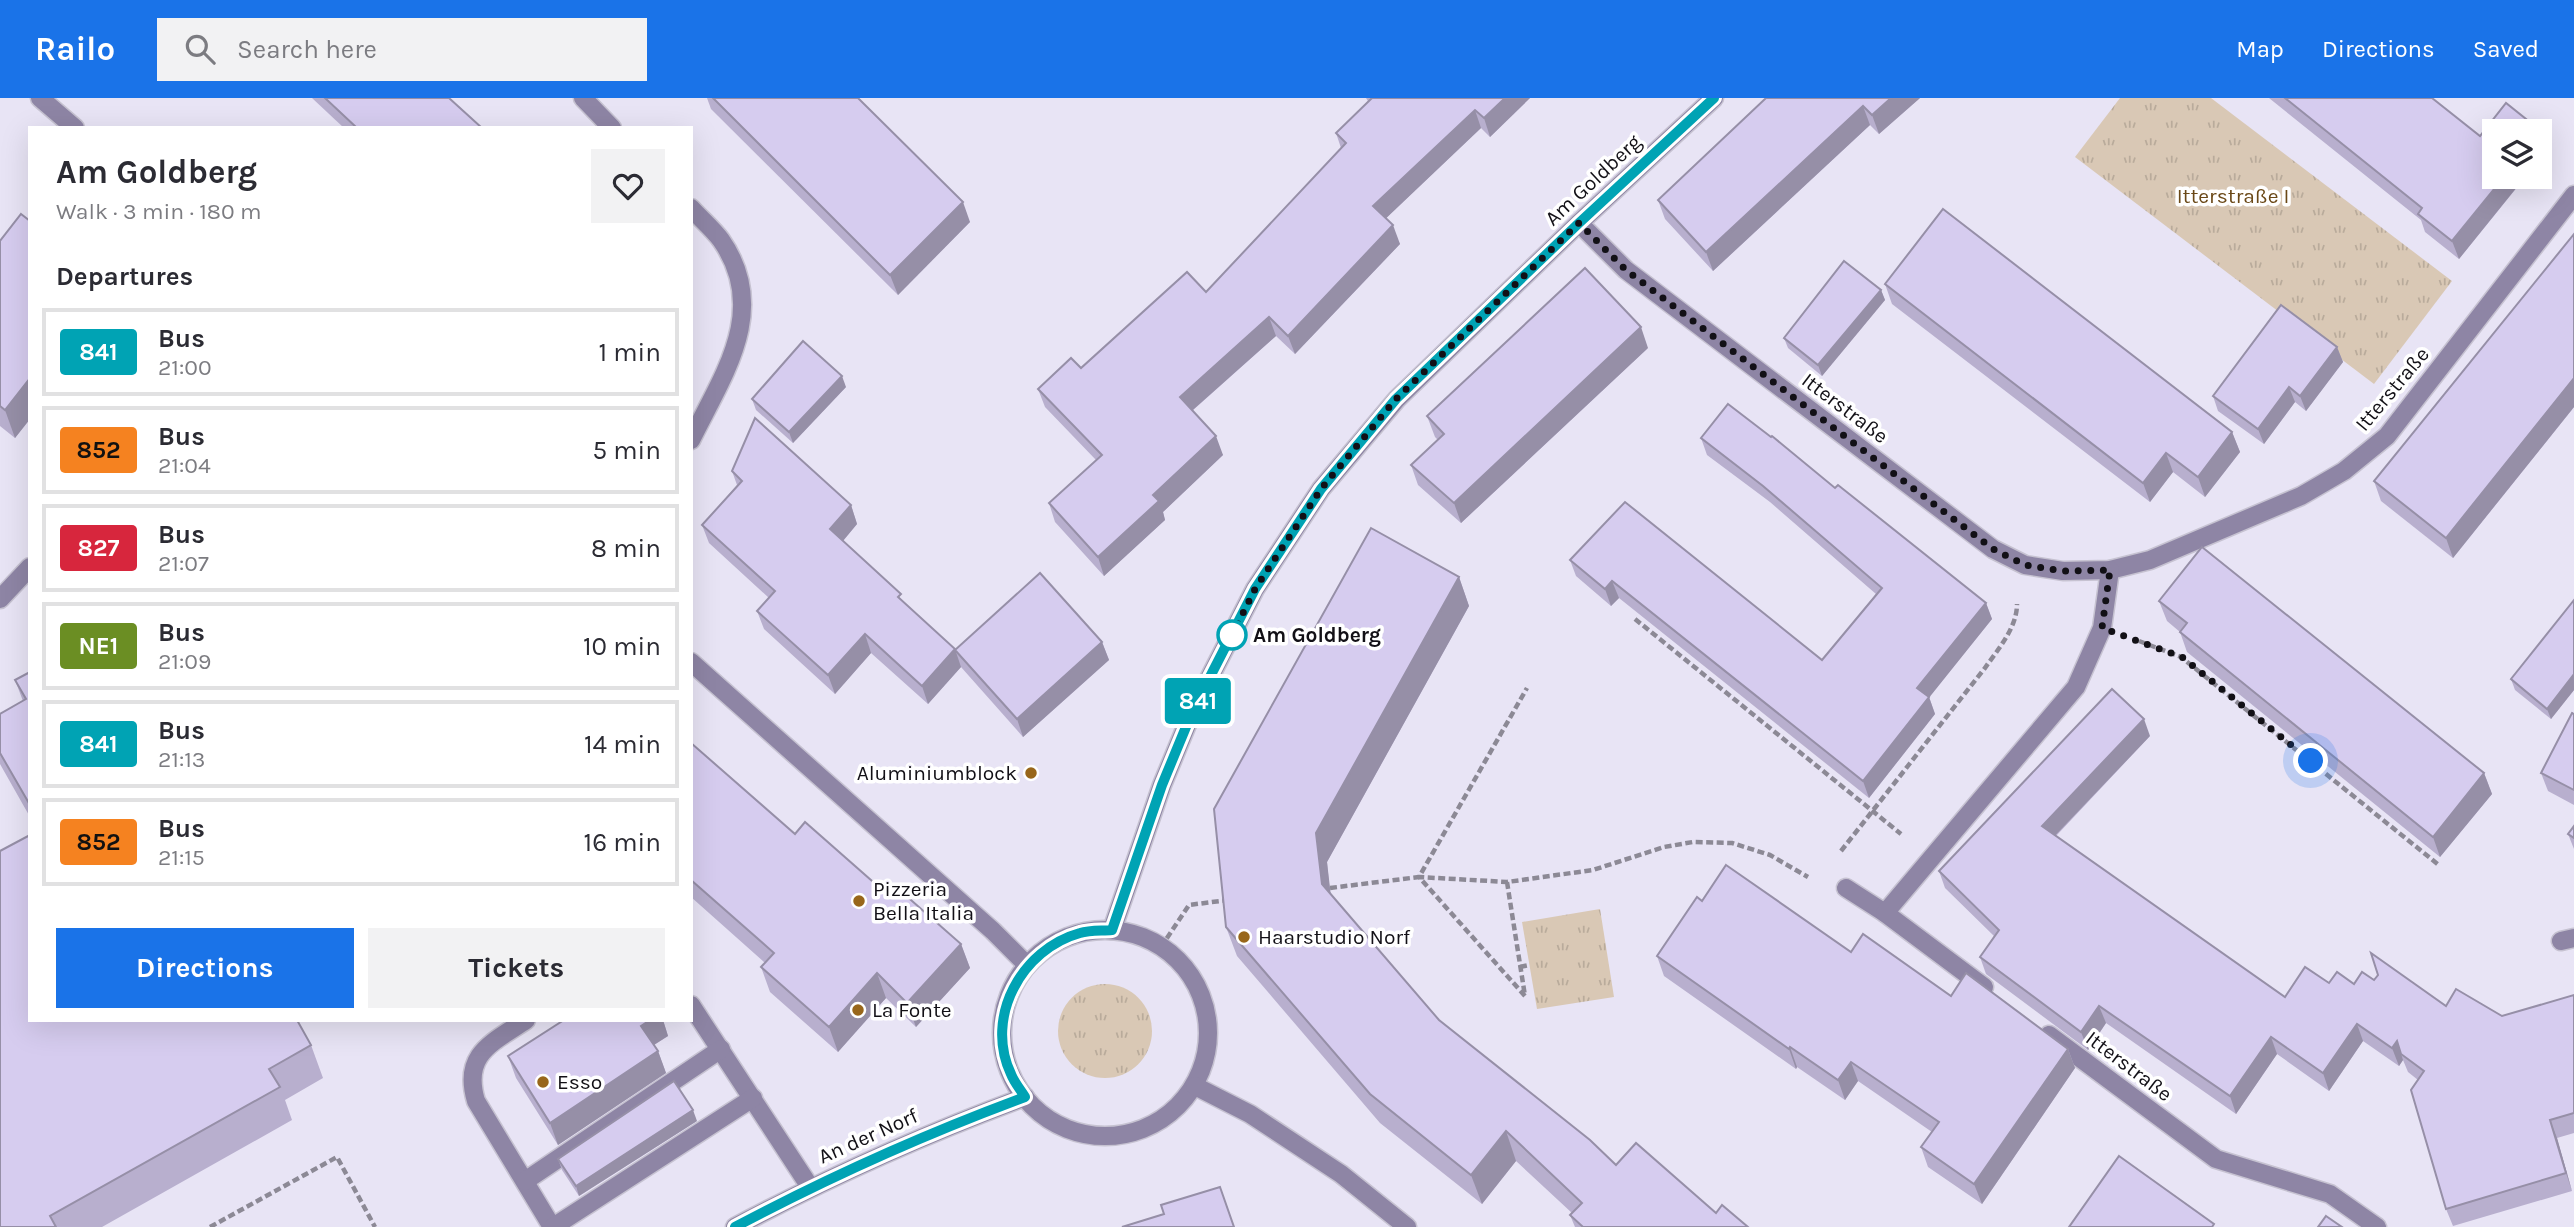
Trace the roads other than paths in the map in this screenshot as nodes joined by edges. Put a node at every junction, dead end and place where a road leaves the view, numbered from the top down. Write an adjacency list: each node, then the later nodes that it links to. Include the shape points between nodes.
1 (40, 98): 4 (street)
2 (583, 98): 5 (street)
3 (1714, 98): 8 (street, Am Goldberg)
4 (73, 126)
5 (610, 126)
6 (2574, 195): 11 (street, Itterstraße, via 2387,436 2344,471 2301,496 2150,560)
7 (693, 210): 9 (street, via 720,238 743,292 738,342)
8 (1579, 223): 11 (street, Itterstraße, via 1626,270 1993,549 2025,565 2063,571); 16 (street, Am Goldberg, via 1396,399 1299,522 1255,589 1193,710)
9 (693, 436)
10 (28, 569): 12 (street)
11 (2110, 570): 15 (street, via 2102,628 2076,687)
12 (0, 599)
13 (693, 664): 17 (street)
14 (1846, 888): 15 (street)
15 (1885, 913): 18 (street)
16 (1112, 930): 17 (street, via 1081,933 1051,944); 23 (street, via 1146,938 1161,947 1197,985 1208,1018 1207,1053)
17 (1027, 965): 24 (street, via 1012,989 1003,1035 1010,1072)
18 (1996, 995)
19 (693, 1008): 22 (street)
20 (523, 1022): 26 (street, via 481,1052 472,1068 471,1084 476,1101)
21 (2040, 1028): 31 (street, Itterstraße, via 2216,1159 2330,1194)
22 (721, 1049): 25 (street); 26 (street)
23 (1195, 1086): 24 (street, via 1174,1111 1145,1129 1113,1137 1080,1134 1049,1120); 30 (street, via 1250,1114 1341,1174)
24 (1025, 1097): 27 (street, An der Norf, via 956,1122)
25 (753, 1098): 27 (street); 28 (street)
26 (525, 1181): 28 (street)
27 (810, 1187): 29 (street, An der Norf)
28 (553, 1227)
29 (735, 1227)
30 (1407, 1227)
31 (2377, 1227)

